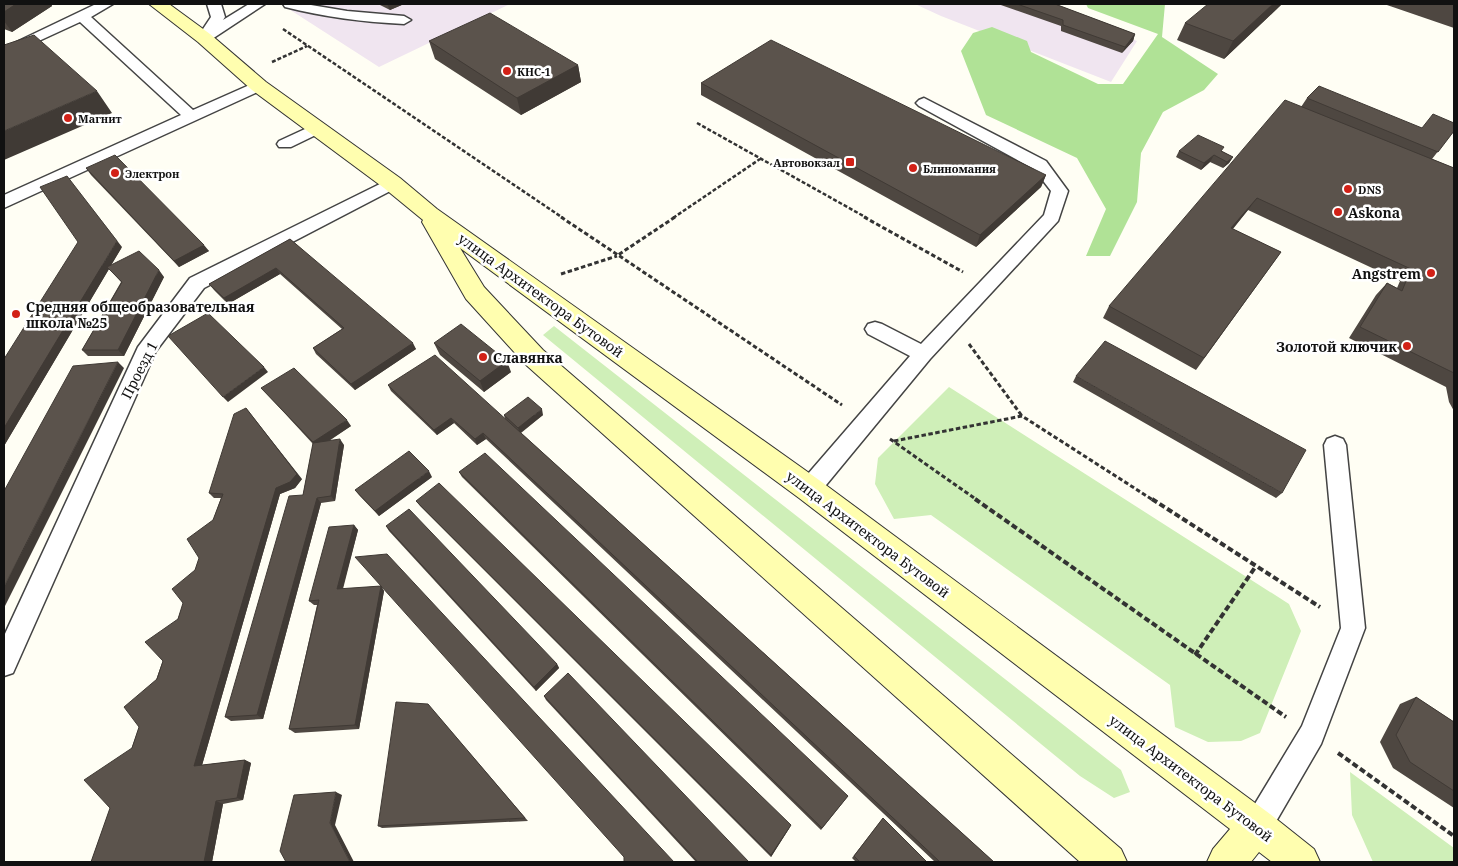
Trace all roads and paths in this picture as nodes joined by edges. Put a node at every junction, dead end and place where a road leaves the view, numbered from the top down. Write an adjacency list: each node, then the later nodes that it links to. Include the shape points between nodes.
1 (106, 4): 8 (lane)
2 (158, 4): 10 (main road, улица Архитектора Бутовой)
3 (214, 4): 10 (lane, via 218,17)
4 (290, 4): 7 (lane)
5 (339, 4): 7 (lane)
6 (255, 6): 10 (lane); 21 (path)
7 (318, 12): 9 (lane)
8 (82, 16): 11 (lane); 14 (lane)
9 (404, 20)
10 (204, 38): 12 (main road, улица Архитектора Бутовой)
11 (4, 53)
12 (259, 86): 14 (lane); 16 (main road, улица Архитектора Бутовой)
13 (924, 103): 22 (lane, via 1040,165 1060,191 1052,217)
14 (192, 117): 19 (lane)
15 (698, 123): 22 (path)
16 (318, 128): 17 (lane); 18 (main road, улица Архитектора Бутовой)
17 (285, 144)
18 (392, 183): 20 (main road, улица Архитектора Бутовой); 33 (lane, Проезд 1, via 197,283 148,346)
19 (4, 202)
20 (429, 214): 29 (main road, улица Архитектора Бутовой); 35 (main road, улица Архитектора Бутовой, via 475,293 534,357)
21 (618, 256)
22 (986, 285): 23 (lane)
23 (954, 321): 25 (lane); 26 (path)
24 (875, 329): 25 (lane)
25 (924, 354): 29 (lane)
26 (1022, 416): 27 (path); 30 (path)
27 (893, 441)
28 (1335, 445): 31 (lane)
29 (809, 489): 34 (main road, улица Архитектора Бутовой)
30 (1256, 566): 31 (path); 32 (path)
31 (1353, 628): 34 (lane, via 1312,735)
32 (1195, 655)
33 (4, 664)
34 (1257, 827): 36 (main road); 37 (main road, улица Архитектора Бутовой)
35 (1108, 862)
36 (1226, 862)
37 (1301, 862)

